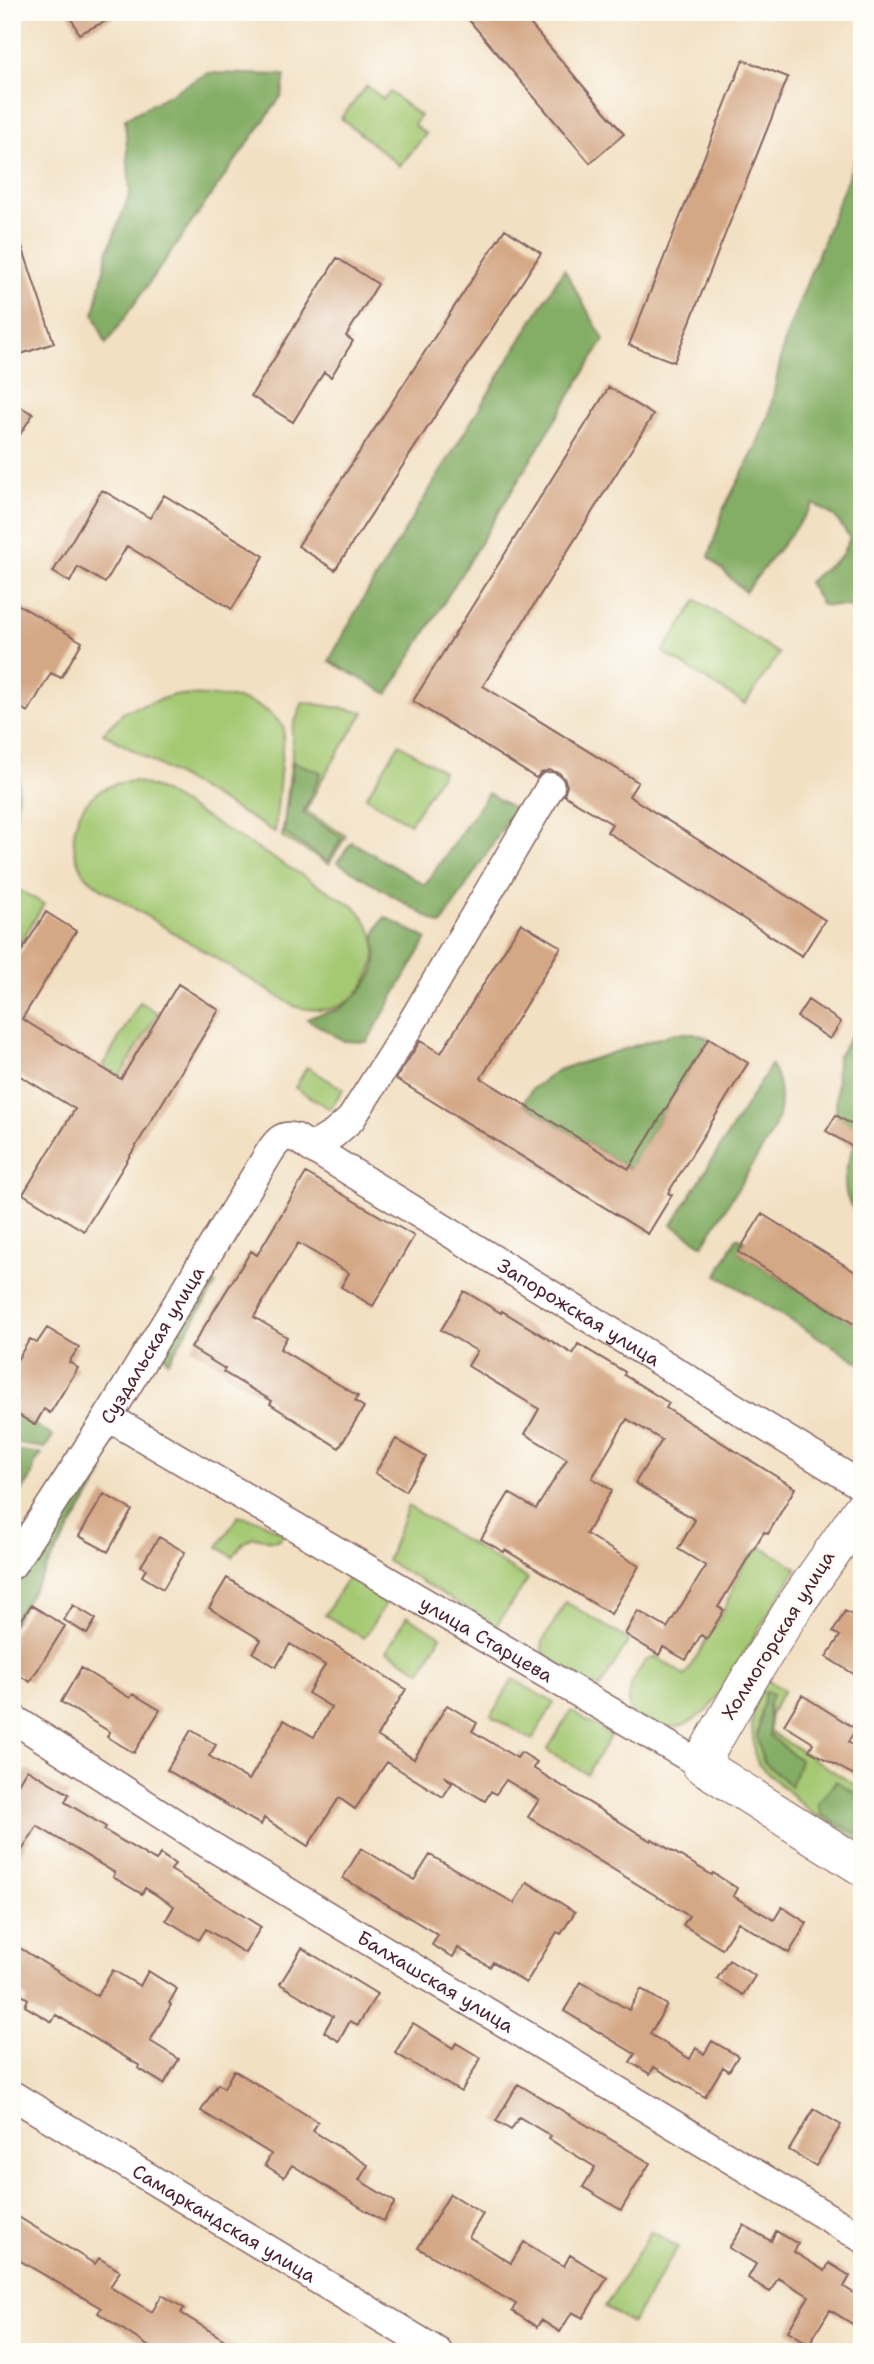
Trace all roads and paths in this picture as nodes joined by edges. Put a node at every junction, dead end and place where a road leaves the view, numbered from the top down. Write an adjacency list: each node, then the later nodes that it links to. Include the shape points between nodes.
1 (550, 787): 2 (street, Суздальская улица, via 351,1119 334,1134)
2 (303, 1143): 3 (street, Суздальская улица, via 283,1137 275,1144); 4 (street, Запорожская улица)
3 (108, 1417): 6 (street, Суздальская улица); 8 (street, улица Старцева)
4 (862, 1486)
5 (862, 1509): 8 (main road, Холмогорская улица, via 789,1614)
6 (12, 1565)
7 (12, 1718): 11 (street, Балхашская улица, via 198,1838)
8 (700, 1765): 9 (main road, улица Старцева)
9 (862, 1867)
10 (12, 2095): 12 (street, Самаркандская улица)
11 (862, 2238)
12 (438, 2352)

